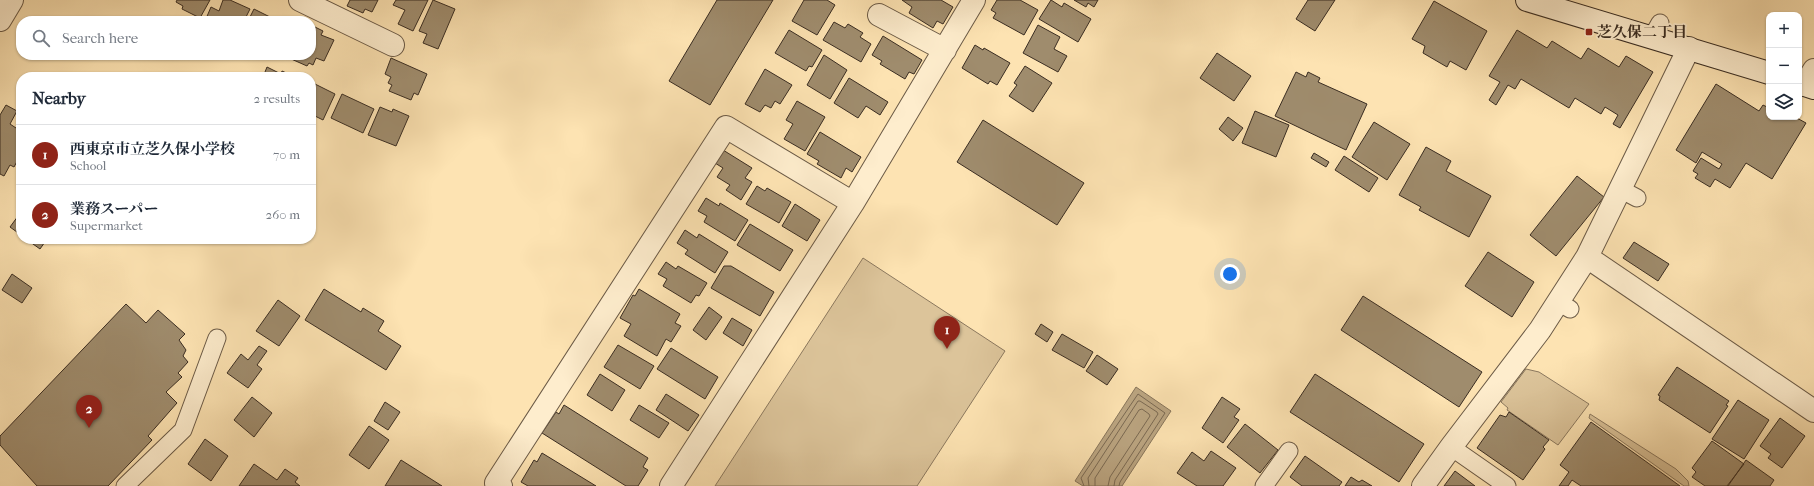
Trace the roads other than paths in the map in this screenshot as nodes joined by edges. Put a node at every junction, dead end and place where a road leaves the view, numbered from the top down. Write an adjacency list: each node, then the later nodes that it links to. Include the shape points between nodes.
1 (12, 0): 6 (street)
2 (300, 0): 7 (street)
3 (974, 0): 9 (street)
4 (1527, 0): 8 (street, via 1656,30)
5 (879, 15): 9 (street)
6 (0, 20)
7 (393, 45)
8 (1689, 48): 10 (street); 12 (street, via 1628,193)
9 (945, 50): 11 (street)
10 (1766, 72)
11 (853, 203): 18 (street, via 726,127 496,483); 19 (street)
12 (1587, 257): 14 (street); 15 (street, via 1564,306 1528,356)
13 (217, 338): 17 (lane, via 183,430)
14 (1814, 411)
15 (1451, 447): 21 (street); 22 (lane)
16 (1289, 450): 20 (lane)
17 (125, 486)
18 (501, 486)
19 (671, 486)
20 (1264, 486)
21 (1423, 486)
22 (1507, 486)

